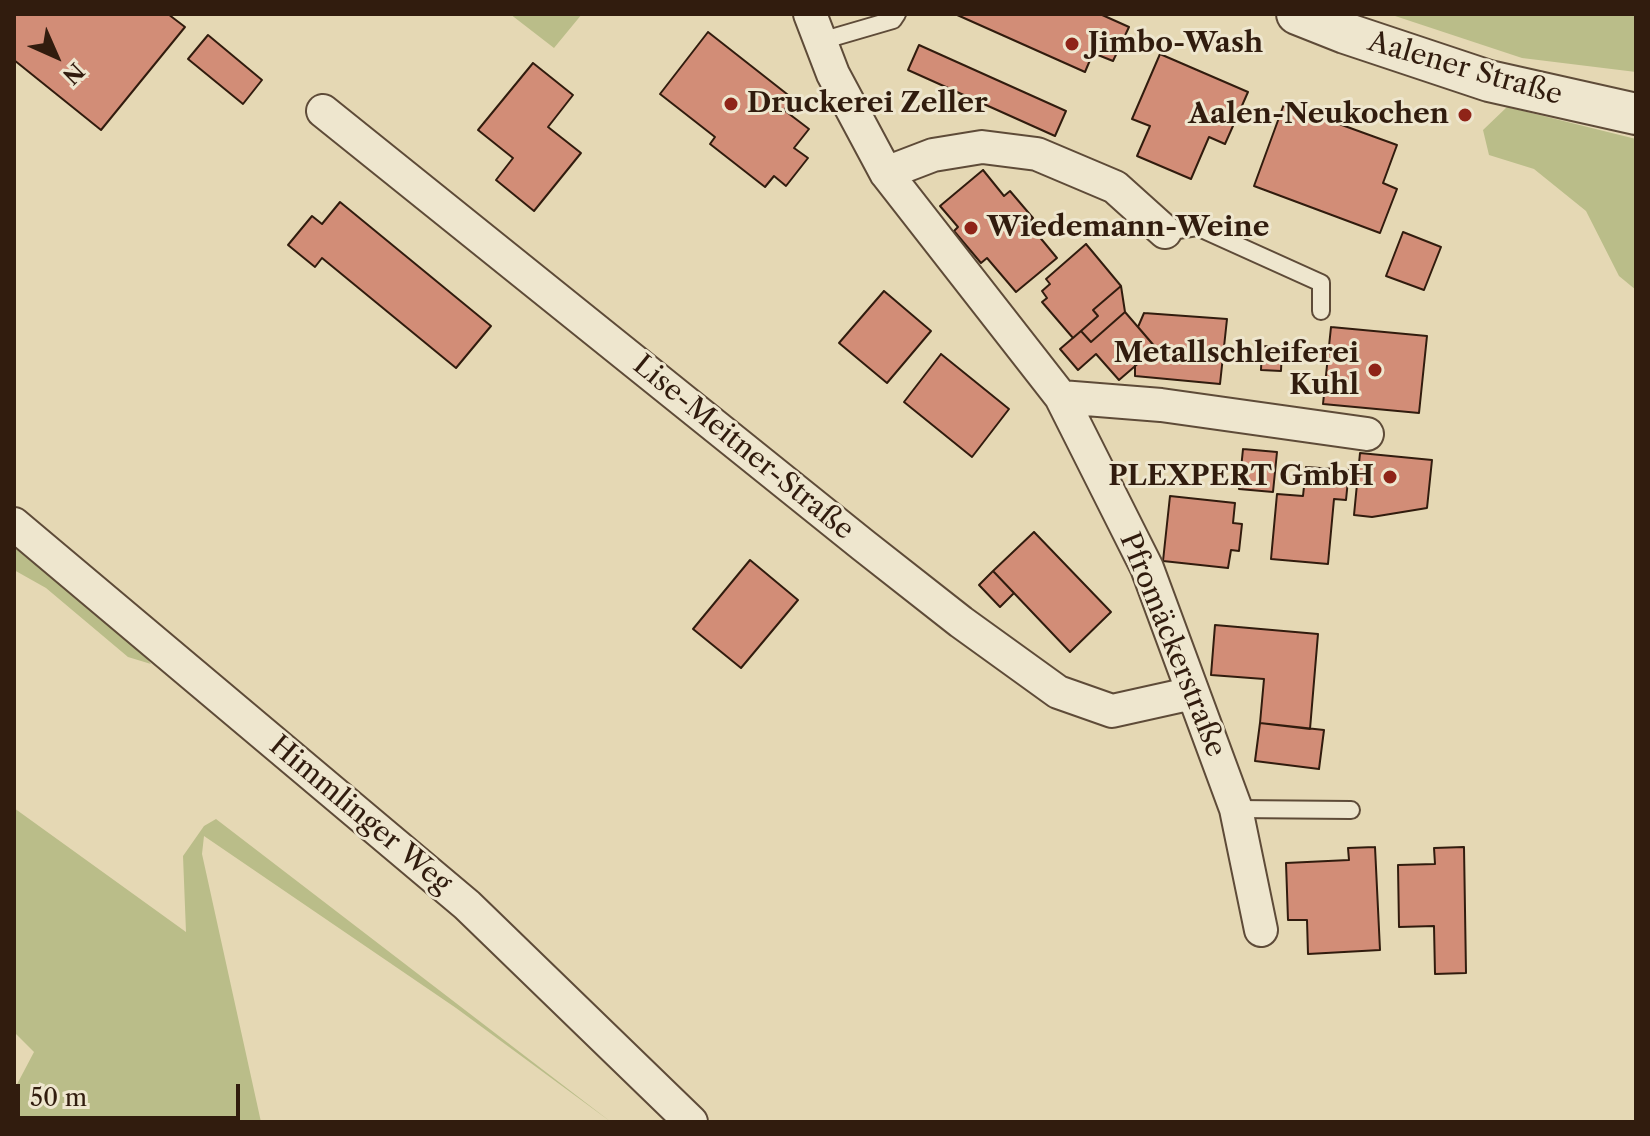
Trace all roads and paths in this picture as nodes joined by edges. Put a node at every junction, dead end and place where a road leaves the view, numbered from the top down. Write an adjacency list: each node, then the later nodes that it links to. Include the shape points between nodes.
1 (897, 14): 3 (lane, via 893,20)
2 (1297, 14): 5 (street, Aalener Straße, via 1489,81)
3 (815, 27): 6 (street, Pfromäckerstraße, via 833,74)
4 (323, 111): 12 (street, Lise-Meitner-Straße, via 874,554 1058,692 1112,711)
5 (1636, 114)
6 (886, 173): 7 (street, via 933,155 982,147 1037,154 1115,187); 9 (street, Pfromäckerstraße)
7 (1165, 232): 8 (lane, via 1197,227 1321,283)
8 (1321, 311)
9 (1061, 397): 10 (street, via 1161,405); 12 (street, Pfromäckerstraße, via 1147,568)
10 (1367, 434)
11 (14, 524): 16 (street, Himmlinger Weg, via 467,905)
12 (1193, 693): 13 (street, Pfromäckerstraße)
13 (1236, 809): 14 (lane); 15 (street, Pfromäckerstraße)
14 (1351, 810)
15 (1261, 930)
16 (691, 1122)

